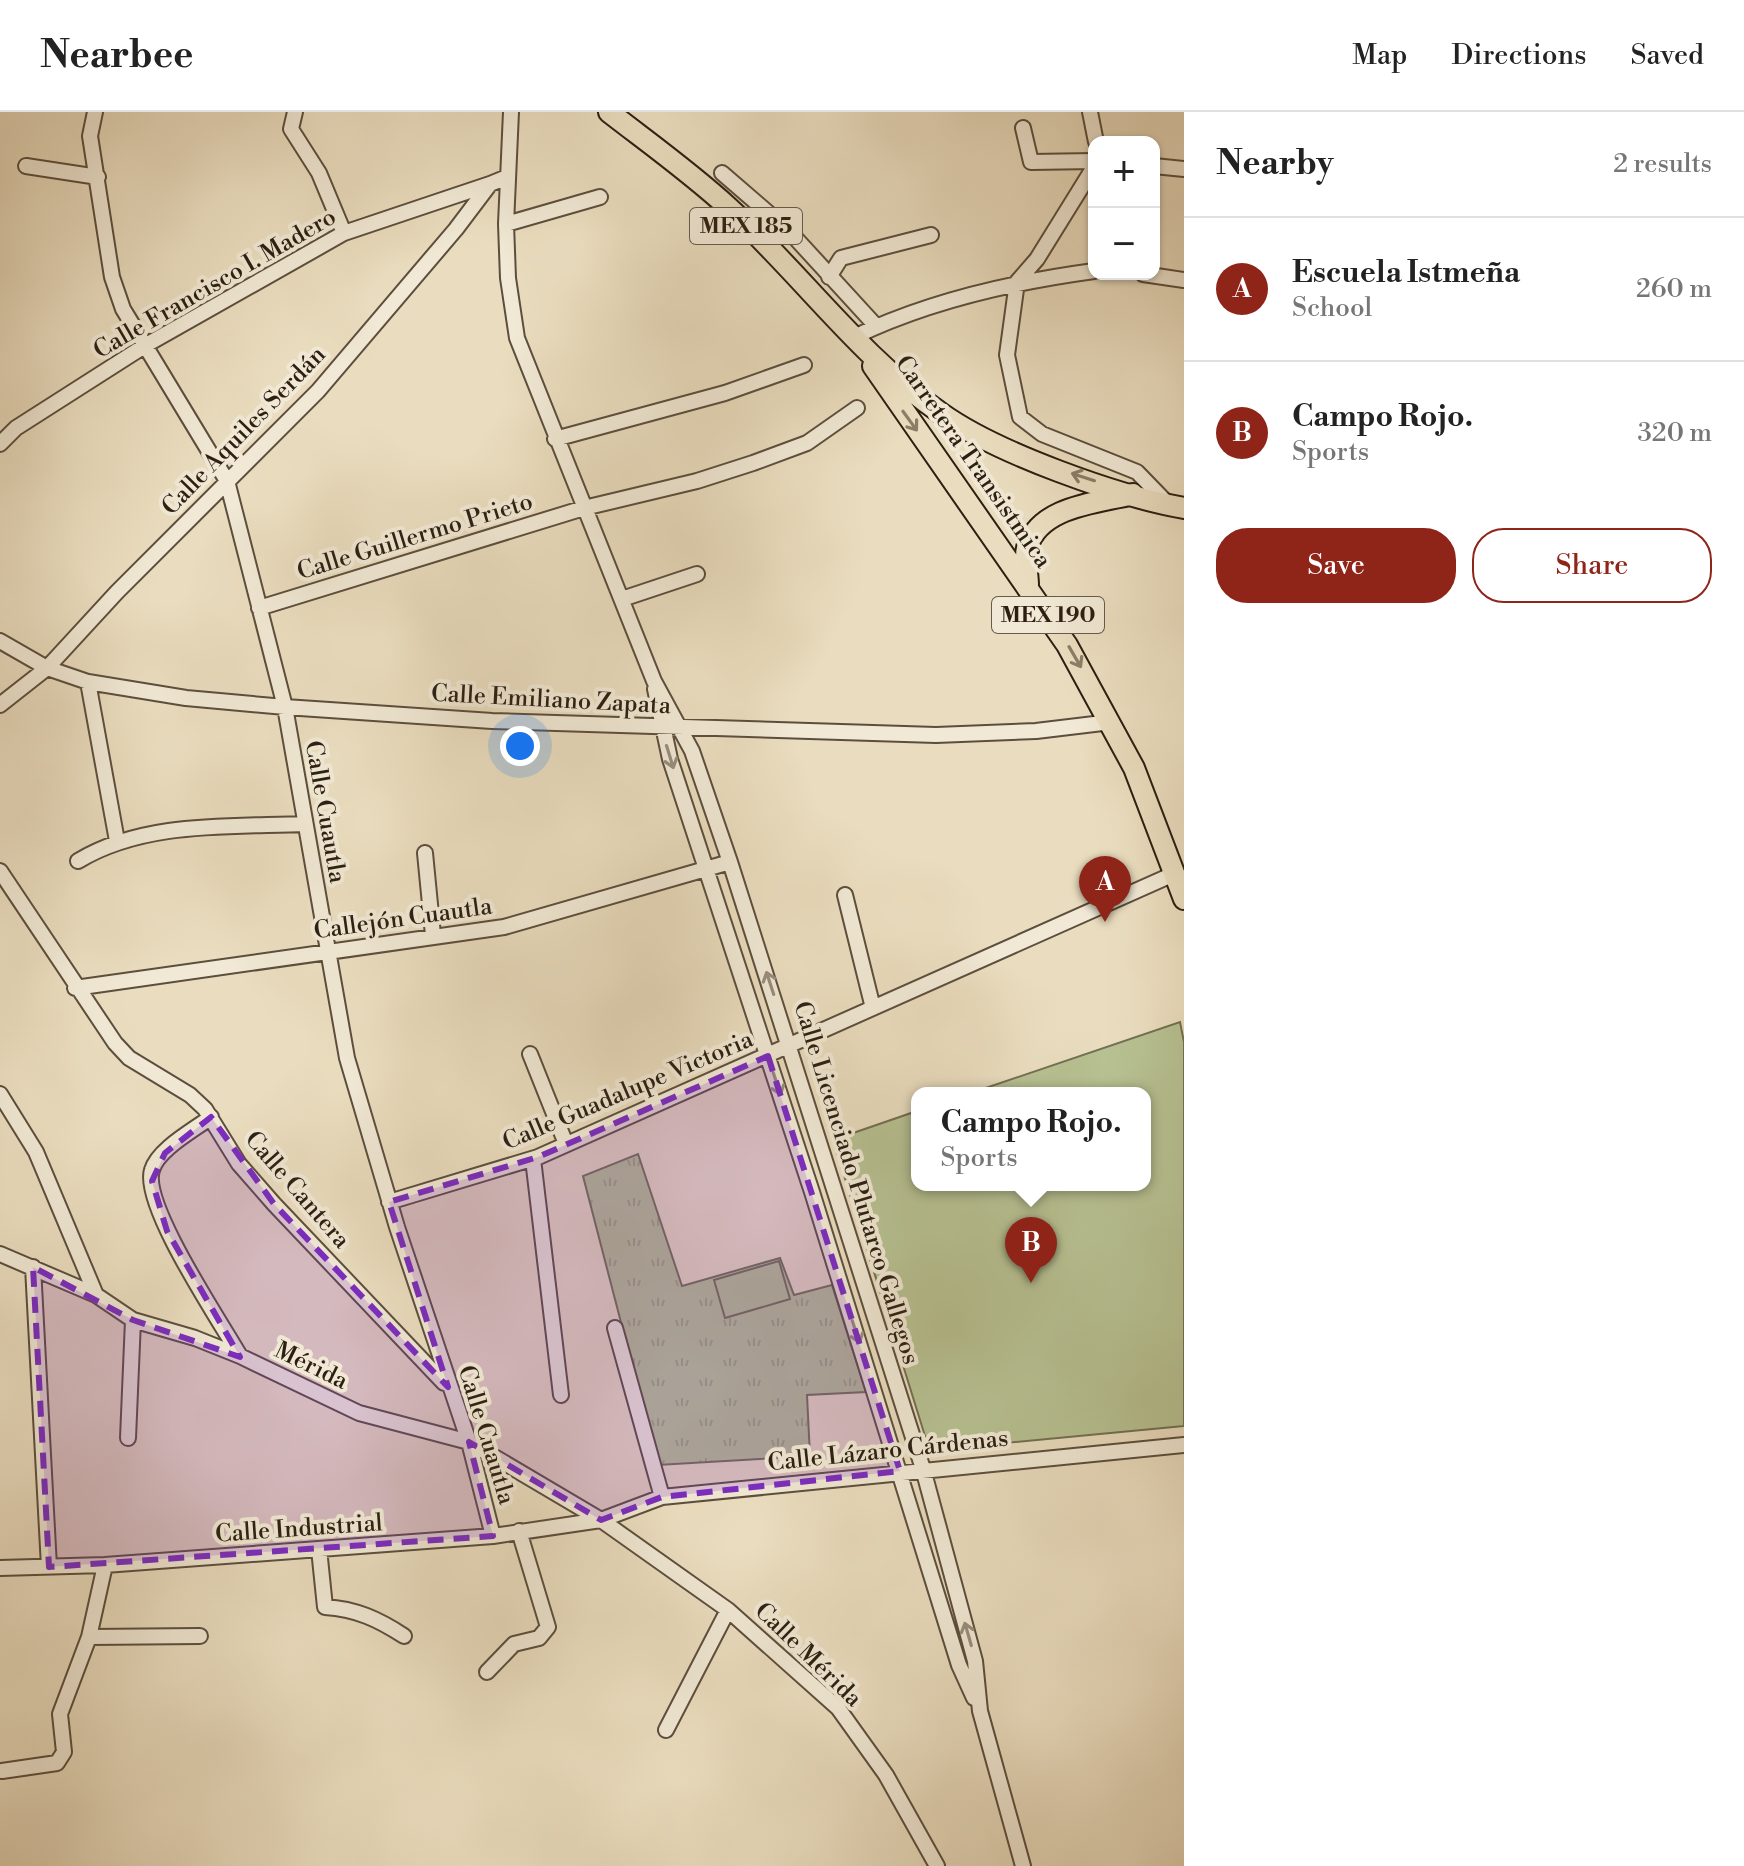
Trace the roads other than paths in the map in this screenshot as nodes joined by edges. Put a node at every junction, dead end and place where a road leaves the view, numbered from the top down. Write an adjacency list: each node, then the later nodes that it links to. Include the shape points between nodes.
1 (95, 112): 14 (street, Calle Cuautla, via 90,136)
2 (295, 112): 19 (street, via 291,129 319,173)
3 (511, 112): 15 (street, Calle Licenciado Plutarco Gallegos)
4 (609, 112): 27 (main road, Carretera Transistmica / MEX 185, via 728,208)
5 (1090, 112): 7 (street)
6 (1023, 128): 8 (street, via 1031,162)
7 (1095, 136)
8 (1088, 164)
9 (26, 166): 14 (street)
10 (1160, 167): 11 (street)
11 (1184, 169)
12 (722, 173): 23 (street, via 789,231)
13 (1088, 174): 25 (street, via 1037,259)
14 (98, 177): 28 (street, Calle Cuautla, via 112,277 123,309)
15 (507, 177): 16 (street); 18 (street, Calle Licenciado Plutarco Gallegos)
16 (490, 184): 19 (street, Calle Francisco I. Madero); 36 (street, Calle Aquiles Serdán, via 318,391)
17 (600, 197): 18 (street)
18 (506, 224): 34 (street, Calle Licenciado Plutarco Gallegos, via 517,338)
19 (344, 233): 28 (street, Calle Francisco I. Madero)
20 (931, 235): 23 (street, via 841,258)
21 (1088, 272): 25 (street)
22 (1160, 276): 24 (street)
23 (829, 277): 26 (street)
24 (1184, 280)
25 (1017, 282): 26 (street); 38 (street, via 1007,355 1020,417 1042,434 1137,472)
26 (876, 326): 27 (street)
27 (854, 337): 29 (main road, Carretera Transistmica / MEX 185)
28 (146, 345): 33 (street, Calle Francisco I. Madero); 36 (street, Calle Cuautla)
29 (869, 355): 37 (main road, Carretera Transistmica / MEX 185, one-way to 29, via 974,434); 41 (main road, Carretera Transistmica / MEX 190, one-way to 41, via 878,376)
30 (804, 365): 34 (street, via 725,393)
31 (857, 408): 39 (street, Calle Guillermo Prieto, via 807,443 767,458)
32 (0, 428): 33 (street)
33 (16, 428): 35 (street, Calle Francisco I. Madero)
34 (555, 439): 39 (street, Calle Licenciado Plutarco Gallegos)
35 (0, 444)
36 (227, 481): 43 (street, Calle Cuautla); 45 (street, Calle Aquiles Serdán)
37 (1133, 494): 38 (main road, Carretera Transistmica / MEX 185); 41 (main road, via 1059,513 1044,523 1026,550)
38 (1177, 507)
39 (584, 508): 42 (street, Calle Licenciado Plutarco Gallegos); 43 (street, Calle Guillermo Prieto)
40 (697, 574): 42 (street)
41 (1028, 585): 50 (main road, Carretera Transistmica / MEX 190, one-way to 50)
42 (622, 599): 46 (street, Calle Licenciado Plutarco Gallegos)
43 (259, 608): 49 (street, Calle Cuautla)
44 (0, 641): 45 (street, Calle Emiliano Zapata)
45 (47, 668): 47 (street, Calle Emiliano Zapata); 48 (street, Calle Aquiles Serdán)
46 (654, 681): 51 (street, Calle Licenciado Plutarco Gallegos); 52 (street, Calle Licenciado Plutarco Gallegos)
47 (88, 682): 49 (street, Calle Emiliano Zapata); 54 (street)
48 (0, 705)
49 (285, 707): 51 (street, Calle Emiliano Zapata); 53 (street, Calle Cuautla)
50 (1111, 722): 52 (street, Calle Emiliano Zapata, via 936,735); 60 (main road, Carretera Transistmica / MEX 190)
51 (661, 728): 52 (street, Calle Emiliano Zapata); 59 (street, Calle Licenciado Plutarco Gallegos, one-way to 59)
52 (683, 728): 57 (street, Calle Licenciado Plutarco Gallegos)
53 (305, 824): 54 (street, via 175,831); 64 (street, Calle Cuautla)
54 (117, 841): 56 (street)
55 (425, 853): 63 (street)
56 (78, 861)
57 (730, 862): 59 (street, Callejón Cuautla); 67 (street, Calle Licenciado Plutarco Gallegos, one-way to 57)
58 (0, 871): 65 (street, Calle Cantera)
59 (706, 871): 63 (street, Callejón Cuautla, via 504,927); 69 (street, Calle Licenciado Plutarco Gallegos)
60 (1176, 873): 62 (main road, Carretera Transistmica / MEX 190); 66 (street, Calle Guadalupe Victoria)
61 (845, 895): 66 (street)
62 (1184, 899)
63 (433, 935): 64 (street, Callejón Cuautla)
64 (326, 951): 65 (street, Callejón Cuautla); 76 (street, Calle Cuautla, via 347,1058)
65 (75, 988): 71 (street, Calle Cantera, via 129,1058 190,1095)
66 (873, 1008): 67 (street, Calle Guadalupe Victoria)
67 (791, 1046): 69 (street, Calle Guadalupe Victoria); 74 (street, Calle Licenciado Plutarco Gallegos)
68 (530, 1054): 72 (street)
69 (768, 1056): 72 (street, Calle Guadalupe Victoria); 75 (street, Calle Licenciado Plutarco Gallegos, one-way to 75)
70 (0, 1094): 79 (street, via 36,1152)
71 (211, 1117): 82 (street, via 165,1153 153,1167 152,1181 167,1231); 83 (street, Calle Cantera, via 239,1164 274,1204)
72 (566, 1144): 73 (street, Calle Guadalupe Victoria)
73 (533, 1159): 76 (street, Calle Guadalupe Victoria); 84 (street)
74 (834, 1185): 75 (street); 88 (street, Calle Licenciado Plutarco Gallegos)
75 (812, 1192): 89 (street, Calle Licenciado Plutarco Gallegos, one-way to 89)
76 (389, 1202): 83 (street, Calle Cuautla)
77 (0, 1254): 78 (street, Mérida)
78 (33, 1267): 79 (street, Mérida); 96 (street)
79 (96, 1295): 80 (street, Mérida)
80 (133, 1320): 82 (street, Mérida); 85 (street)
81 (615, 1328): 90 (street)
82 (240, 1356): 86 (street, Mérida, via 359,1413)
83 (448, 1387): 86 (street, Calle Cuautla)
84 (561, 1395)
85 (128, 1438)
86 (469, 1442): 91 (street, Mérida); 93 (street, Calle Cuautla)
87 (1184, 1445): 88 (street, Calle Lázaro Cárdenas)
88 (923, 1469): 89 (street, Calle Lázaro Cárdenas); 103 (street, Calle Licenciado Plutarco Gallegos, one-way to 88, via 975,1661)
89 (900, 1471): 90 (street, Calle Lázaro Cárdenas); 103 (street, Calle Licenciado Plutarco Gallegos, via 959,1665)
90 (662, 1497): 91 (street, Calle Lázaro Cárdenas)
91 (601, 1520): 92 (street, Calle Industrial); 98 (street, Calle Mérida)
92 (519, 1531): 93 (street, Calle Industrial); 102 (street, via 548,1627 539,1638 514,1644)
93 (493, 1536): 94 (street, Calle Industrial)
94 (319, 1549): 95 (street, Calle Industrial); 100 (street, via 325,1607 380,1620)
95 (105, 1565): 96 (street, Calle Industrial); 101 (street)
96 (49, 1567): 97 (street, Calle Industrial)
97 (0, 1568)
98 (728, 1610): 104 (street); 106 (street, Calle Mérida, via 838,1708 886,1775)
99 (200, 1636): 101 (street)
100 (404, 1636)
101 (89, 1637): 105 (street, via 60,1714 64,1752 57,1763)
102 (487, 1672)
103 (980, 1711): 107 (street, Calle Licenciado Plutarco Gallegos)
104 (666, 1730)
105 (2, 1771)
106 (937, 1866)
107 (1023, 1866)

